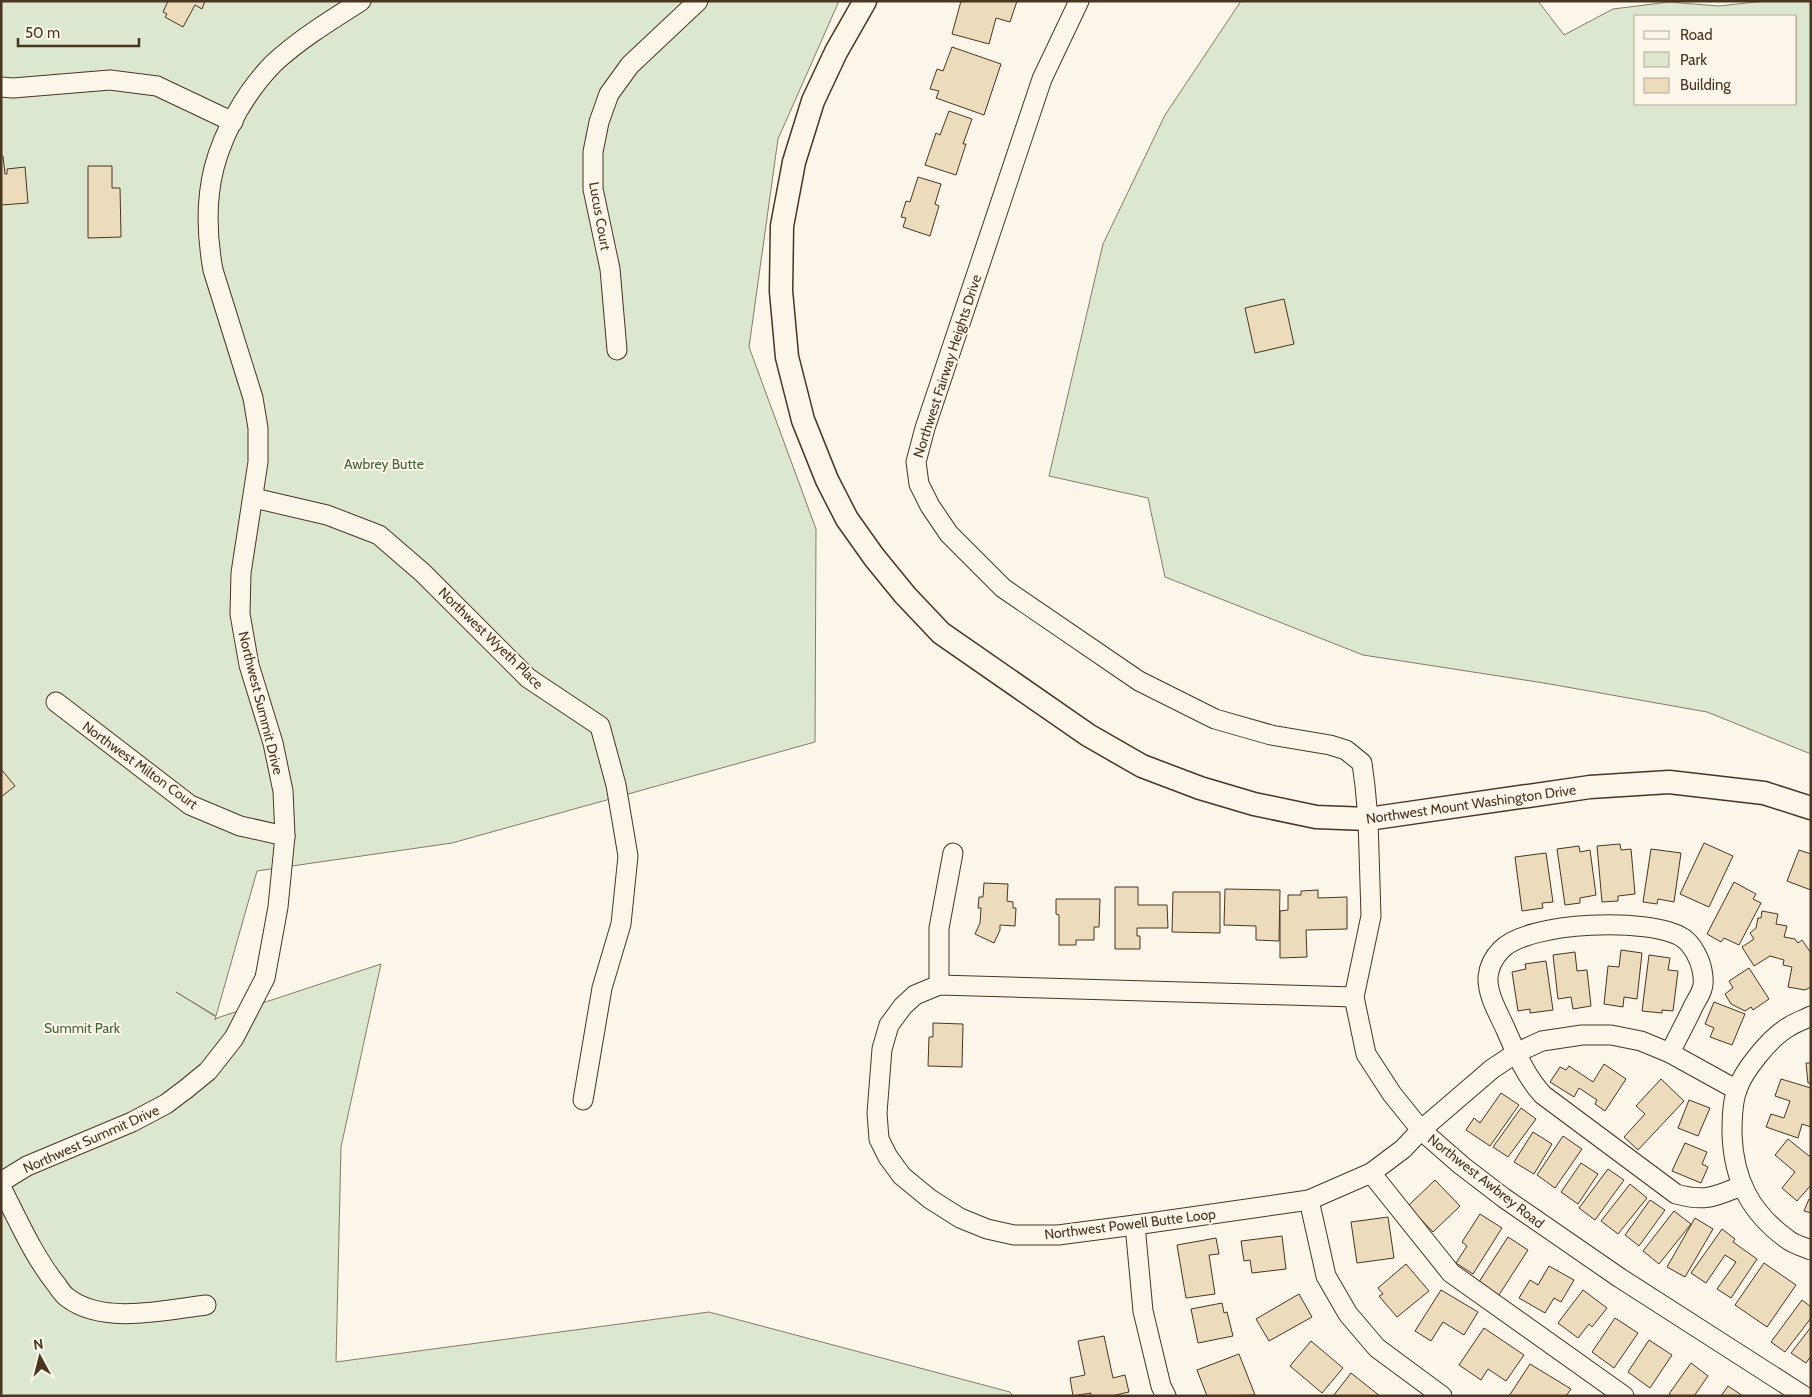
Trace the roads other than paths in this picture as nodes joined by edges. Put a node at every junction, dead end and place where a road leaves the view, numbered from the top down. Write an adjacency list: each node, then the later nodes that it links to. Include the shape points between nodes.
1 (361, 1): 6 (street, Northwest Summit Drive, via 295,45 274,64 254,87)
2 (698, 1): 7 (street, Lucus Court, via 630,65 609,94 599,122 593,152 593,189 610,269)
3 (865, 1): 11 (main road, Northwest Mount Washington Drive, via 813,101 794,162 782,226 781,291 787,357 803,420 846,519 905,595 941,633 1088,735 1142,766 1209,791 1316,817)
4 (1079, 1): 11 (street, Northwest Fairway Heights Drive, via 1042,79 925,428 916,462 919,484 949,534 1003,588 1139,680 1216,718 1271,735 1346,750 1362,763)
5 (1, 88): 6 (street, via 110,80 157,86)
6 (232, 122): 8 (street, Northwest Summit Drive, via 214,168 210,250 213,270 253,398 258,428)
7 (617, 350)
8 (254, 498): 12 (street, Northwest Summit Drive, via 241,572 240,614 249,665 273,743 283,790); 20 (street, Northwest Wyeth Place, via 327,515 379,535 423,573 528,678 600,726 616,785 628,856 621,924 602,988)
9 (56, 702): 12 (street, Northwest Milton Court, via 190,805 240,826)
10 (1811, 808): 11 (main road, Northwest Mount Washington Drive, via 1764,793 1669,782 1590,787)
11 (1368, 819): 15 (street, Northwest Awbrey Road, via 1371,916)
12 (285, 836): 23 (street, Northwest Summit Drive, via 278,906 265,978 234,1038 208,1071 166,1104 132,1122 27,1166)
13 (953, 853): 14 (street, via 939,928)
14 (939, 985): 15 (street, Northwest Powell Butte Loop); 27 (street, Northwest Powell Butte Loop, via 915,995 903,1006 889,1025 882,1049 877,1113 879,1139 902,1176 930,1200 960,1218 1014,1235 1058,1235)
15 (1354, 997): 21 (street, Northwest Awbrey Road, via 1366,1054)
16 (1811, 1016): 19 (street, via 1786,1028 1768,1045 1751,1065)
17 (1516, 1053): 18 (street, Northwest Powell Butte Loop, via 1542,1041 1582,1035 1611,1035 1641,1041); 18 (street, via 1490,996 1488,977 1492,962 1502,949 1519,938 1549,930 1611,924 1670,932 1684,939 1695,951 1702,969 1703,988); 21 (street, Northwest Powell Butte Loop, via 1492,1069); 24 (street, via 1531,1082 1543,1096 1676,1194 1694,1199 1714,1197)
18 (1670, 1053): 19 (street, Northwest Powell Butte Loop)
19 (1737, 1090): 24 (street, via 1732,1123 1733,1157)
20 (583, 1100)
21 (1421, 1130): 22 (street, Northwest Powell Butte Loop); 33 (street, Northwest Awbrey Road, via 1504,1198 1620,1278)
22 (1371, 1173): 26 (street, Northwest Powell Butte Loop); 32 (street, via 1451,1273)
23 (1, 1182)
24 (1741, 1186): 28 (street, via 1760,1214 1788,1240)
25 (1, 1187): 29 (street, via 42,1266 67,1298 107,1313 150,1313)
26 (1309, 1200): 27 (street, Northwest Powell Butte Loop); 31 (street, via 1326,1276 1348,1314 1377,1348)
27 (1135, 1226): 30 (street, via 1143,1311)
28 (1811, 1250)
29 (206, 1305)
30 (1166, 1396)
31 (1442, 1396)
32 (1624, 1396)
33 (1804, 1396)

